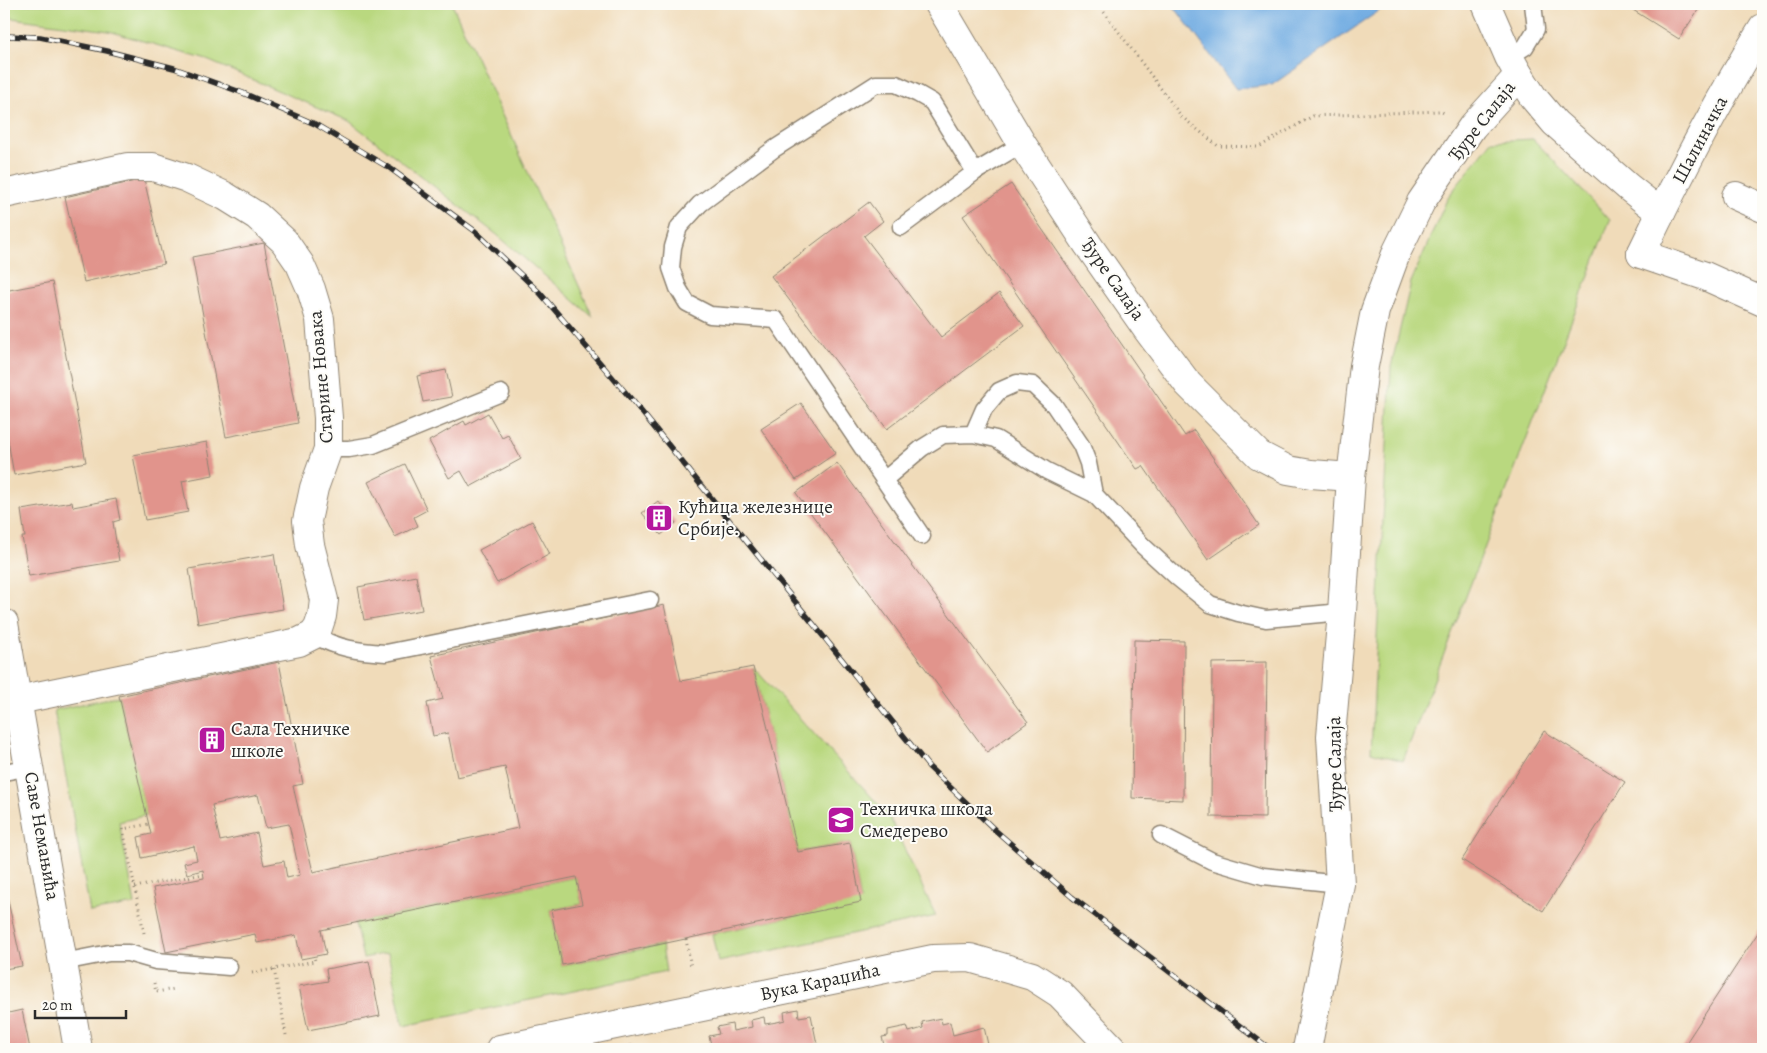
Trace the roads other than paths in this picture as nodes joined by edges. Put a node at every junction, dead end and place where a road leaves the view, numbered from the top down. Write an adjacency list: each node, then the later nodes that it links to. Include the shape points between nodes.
1 (939, 4): 6 (street, Ђуре Салаја)
2 (1486, 4): 5 (street, Ђуре Салаја)
3 (1533, 4): 5 (lane, via 1536,29)
4 (1763, 28): 11 (street, Шалиначка)
5 (1514, 66): 11 (street, Ђуре Салаја, via 1533,98 1556,123); 17 (street, Ђуре Салаја, via 1421,202 1397,251 1375,311 1364,366)
6 (1022, 144): 7 (lane); 17 (street, Ђуре Салаја, via 1146,328 1188,384 1231,428 1259,455 1288,470)
7 (975, 172): 12 (lane); 18 (lane, via 932,102 896,84 876,84 774,149 700,204 679,227 671,268 687,303 710,315 776,320)
8 (4, 194): 16 (street, Старине Новака, via 128,167 153,167 187,178 257,216 284,241 300,264 311,289 320,319)
9 (1736, 196): 10 (street)
10 (1763, 208)
11 (1661, 213): 13 (street, Шалиначка, via 1641,254 1705,276)
12 (902, 227)
13 (1763, 302)
14 (501, 393): 16 (lane, via 373,445)
15 (973, 434): 18 (lane, via 943,435); 19 (lane, via 996,439 1047,471); 19 (lane, via 984,409 999,391 1017,383 1033,385 1054,404 1081,445)
16 (328, 449): 24 (street, Старине Новака, via 314,488 307,521 324,600 322,616)
17 (1351, 477): 22 (street, Ђуре Салаја)
18 (884, 480): 20 (lane)
19 (1094, 494): 22 (lane, via 1143,546 1210,604 1266,619)
20 (922, 536)
21 (650, 600): 24 (lane, via 386,653 332,645)
22 (1342, 612): 29 (street, Ђуре Салаја, via 1331,736)
23 (4, 623): 25 (street, Саве Немањића)
24 (313, 635): 26 (street, via 299,642)
25 (6, 654): 26 (street, Саве Немањића)
26 (18, 700): 27 (street, Саве Немањића)
27 (17, 770): 30 (street, Саве Немањића)
28 (1160, 835): 29 (lane, via 1212,861 1263,876)
29 (1340, 884): 35 (street, Ђуре Салаја)
30 (63, 962): 31 (lane, via 108,952 128,953 156,961); 32 (street, Саве Немањића)
31 (229, 967)
32 (78, 1049)
33 (500, 1049): 34 (street, Вука Караџића, via 933,959 970,958 1032,976 1060,994)
34 (1113, 1049)
35 (1307, 1049)

